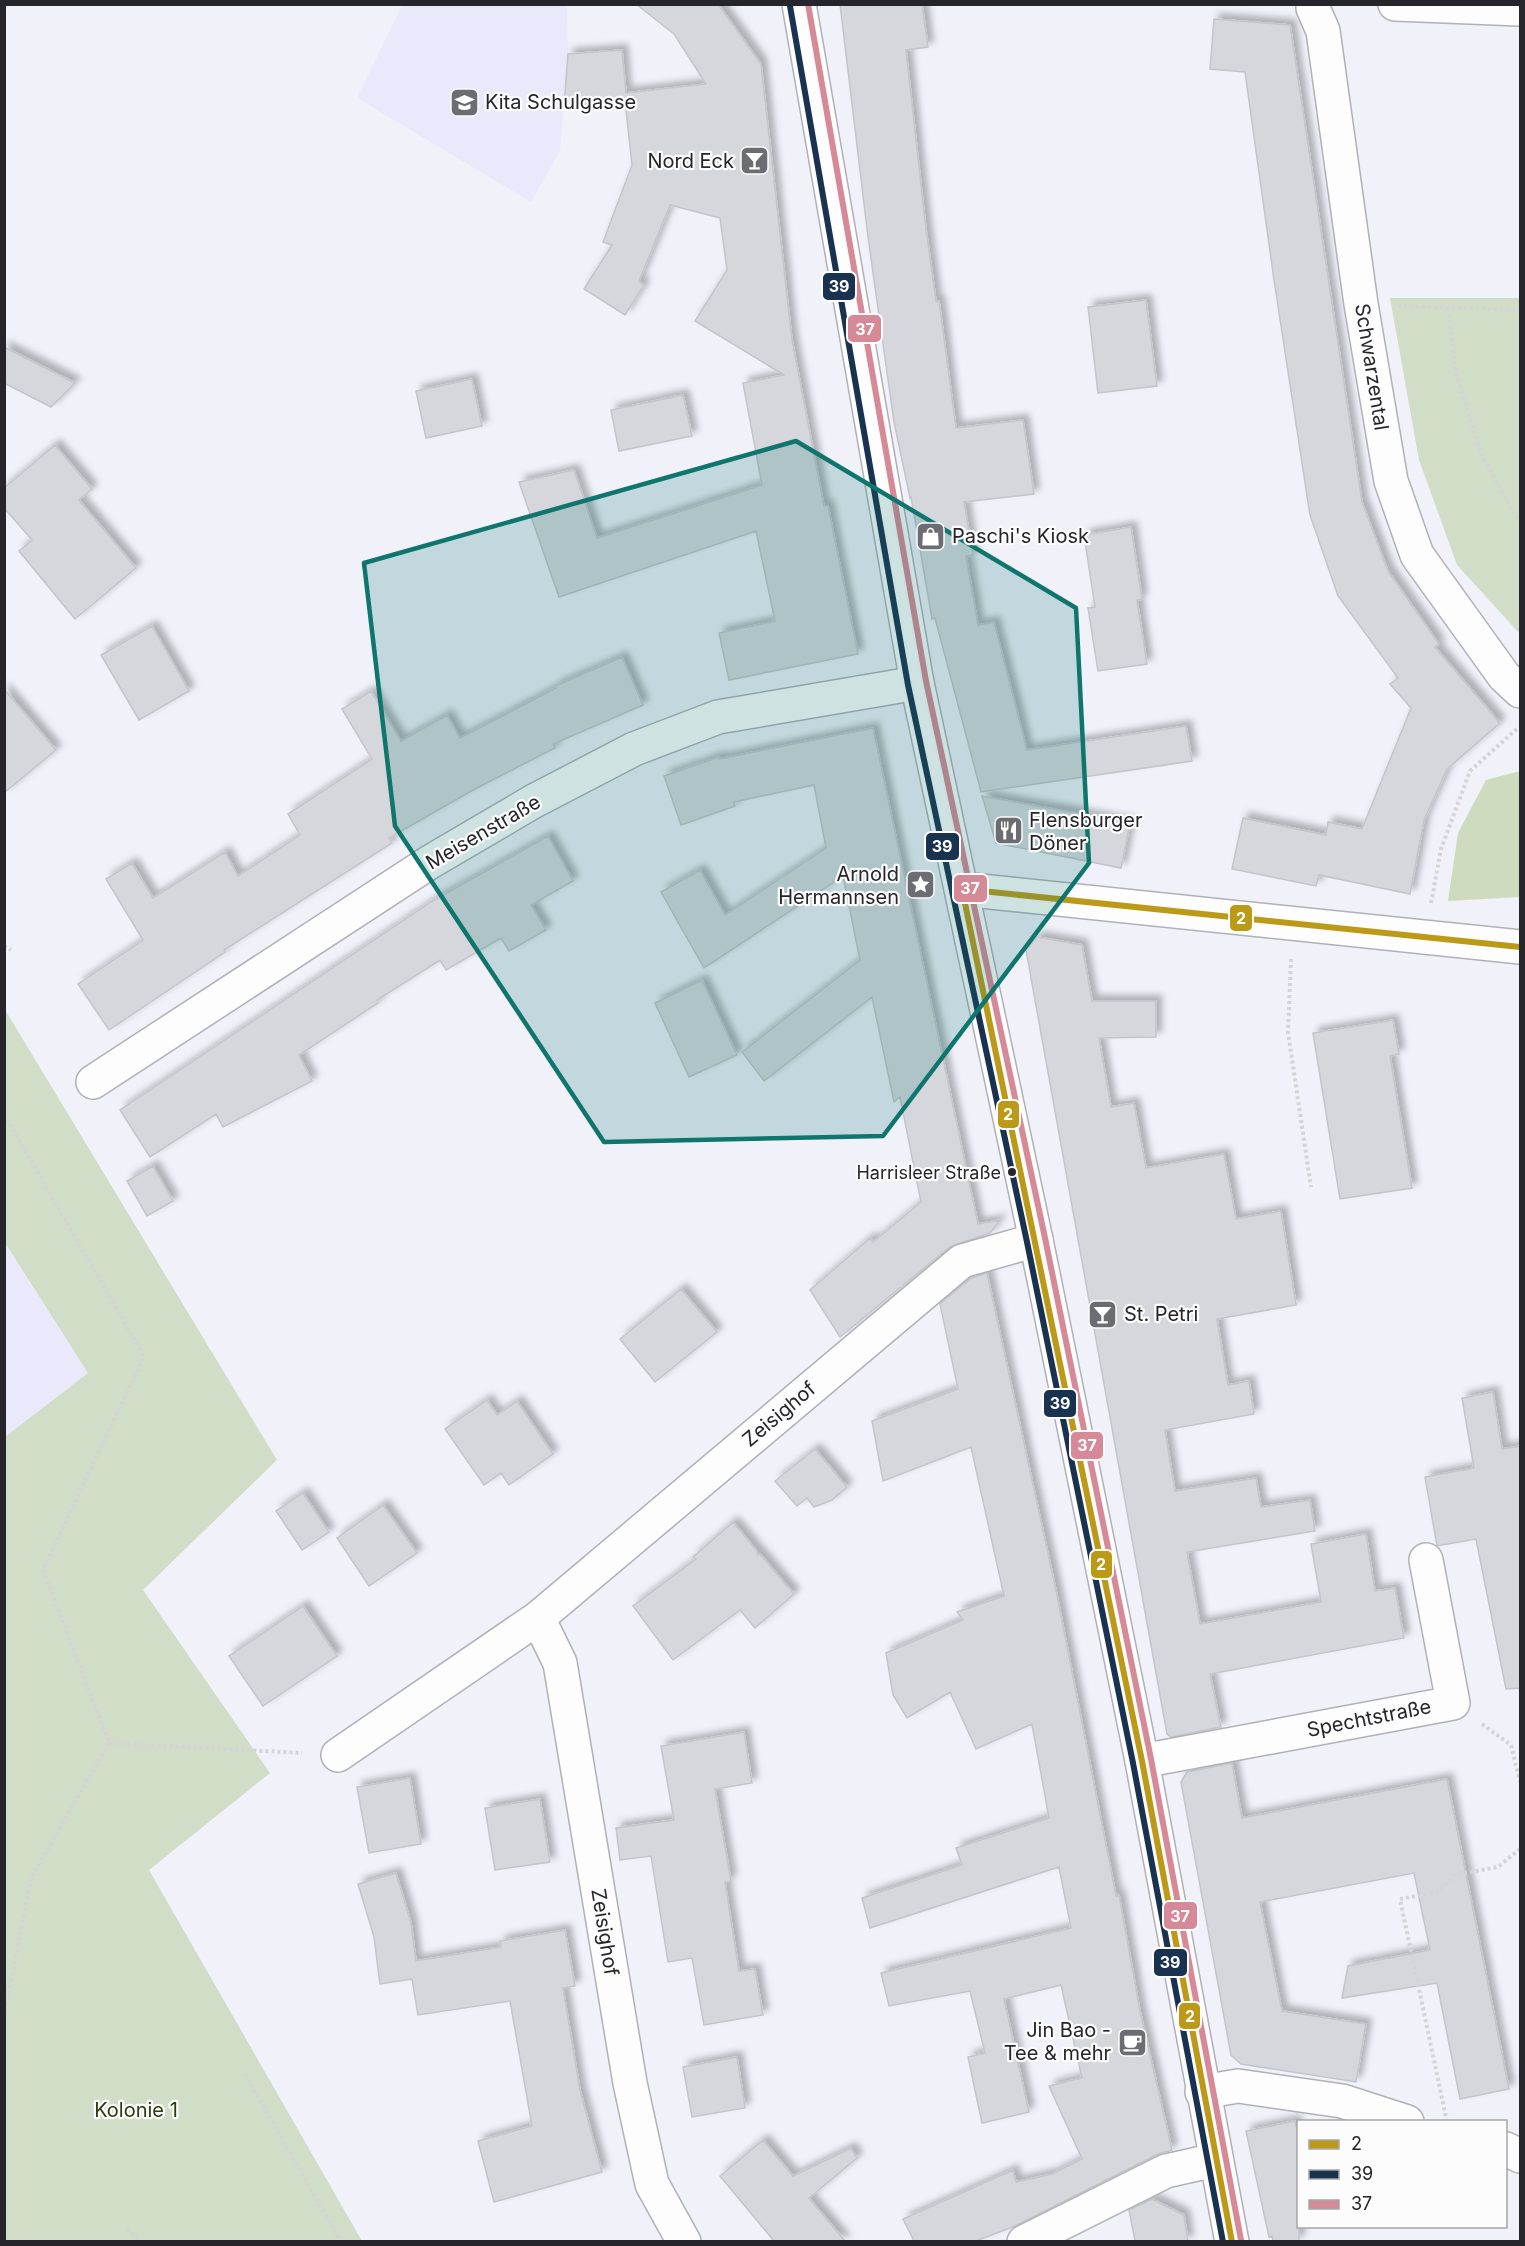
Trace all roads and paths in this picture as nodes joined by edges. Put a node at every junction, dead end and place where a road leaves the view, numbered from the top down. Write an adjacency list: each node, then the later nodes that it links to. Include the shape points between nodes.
1 (799, 4): 9 (street)
2 (1395, 4): 4 (street)
3 (1315, 6): 5 (street, Schwarzental, via 1323,31)
4 (1521, 9)
5 (1361, 304): 6 (path); 10 (street, Schwarzental, via 1391,482 1417,555 1504,676)
6 (1448, 308): 7 (path); 8 (path, via 1456,373 1481,454)
7 (1521, 310)
8 (1521, 524)
9 (917, 683): 12 (street); 18 (street, Meisenstraße, via 718,717 634,749 430,862)
10 (1521, 691)
11 (1521, 725): 13 (path, via 1470,771 1446,831)
12 (962, 889): 14 (street); 21 (street)
13 (1432, 895)
14 (1292, 923): 16 (street); 20 (path, via 1288,1032)
15 (4, 946): 17 (path)
16 (1521, 947)
17 (11, 950)
18 (93, 1082)
19 (4, 1114): 25 (path, via 144,1356 43,1570)
20 (1311, 1187)
21 (1036, 1240): 23 (street, Zeisighof, via 962,1260); 27 (street)
22 (1426, 1560): 24 (street, Spechtstraße)
23 (538, 1618): 26 (street, Zeisighof); 41 (street, Zeisighof, via 560,1663 630,2083 652,2184)
24 (1453, 1702): 27 (street, Spechtstraße); 28 (path, via 1511,1745)
25 (109, 1743): 26 (path); 30 (path, via 32,1878)
26 (338, 1755)
27 (1142, 1761): 32 (street)
28 (1521, 1782)
29 (1521, 1850): 34 (path, via 1498,1867 1454,1875 1438,1892 1400,1899)
30 (4, 2017)
31 (245, 2074): 40 (path)
32 (1202, 2091): 33 (street, via 1238,2086 1342,2101); 37 (street)
33 (1404, 2120)
34 (1447, 2120)
35 (1507, 2149): 36 (street)
36 (1521, 2156)
37 (1215, 2160): 42 (street, via 1166,2171); 43 (street)
38 (128, 2229): 39 (path)
39 (141, 2241)
40 (341, 2241)
41 (684, 2241)
42 (1024, 2241)
43 (1232, 2241)

